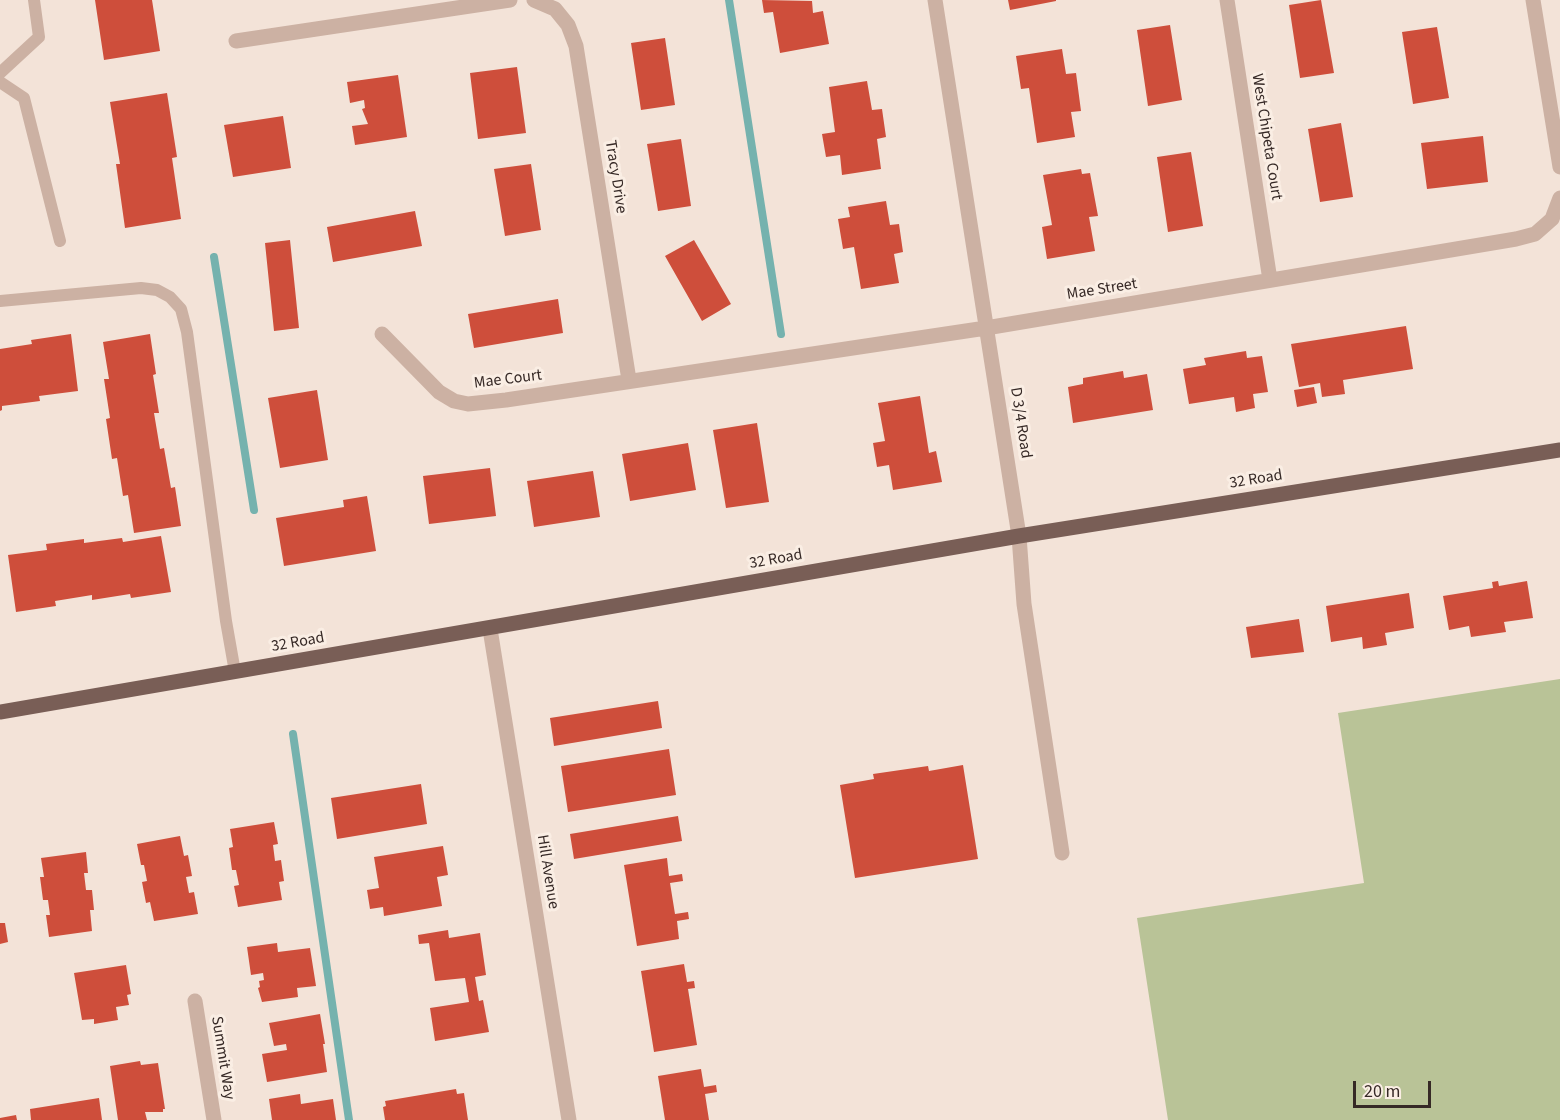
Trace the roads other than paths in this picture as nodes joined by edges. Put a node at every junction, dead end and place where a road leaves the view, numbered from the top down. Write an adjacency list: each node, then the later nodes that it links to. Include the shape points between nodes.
1 (34, 0): 8 (lane, via 39,37)
2 (510, 0): 7 (street)
3 (534, 0): 18 (street, Tracy Drive, via 555,9 568,25 576,46)
4 (935, 0): 16 (street, D 3/4 Road)
5 (1227, 0): 14 (street, West Chipeta Court)
6 (1533, 0): 10 (street)
7 (236, 41)
8 (0, 73)
9 (0, 82): 13 (lane, via 24,98)
10 (1555, 103): 11 (street)
11 (1560, 167)
12 (1560, 198): 14 (street, Mae Street, via 1552,219 1535,234)
13 (60, 241)
14 (1270, 280): 16 (street, Mae Street)
15 (0, 301): 22 (lane, via 141,288 157,290 181,309)
16 (986, 328): 18 (street, Mae Street); 20 (street, D 3/4 Road)
17 (382, 334): 18 (street, Mae Court, via 439,392 468,404)
18 (629, 380)
19 (1560, 450): 20 (main road, 32 Road)
20 (1019, 536): 21 (main road, 32 Road); 24 (street, D 3/4 Road, via 1024,604)
21 (490, 629): 22 (main road, 32 Road); 27 (street, Hill Avenue)
22 (235, 672): 23 (main road, 32 Road)
23 (0, 712)
24 (1062, 853)
25 (195, 1001): 26 (street, Summit Way)
26 (214, 1120)
27 (569, 1120)

